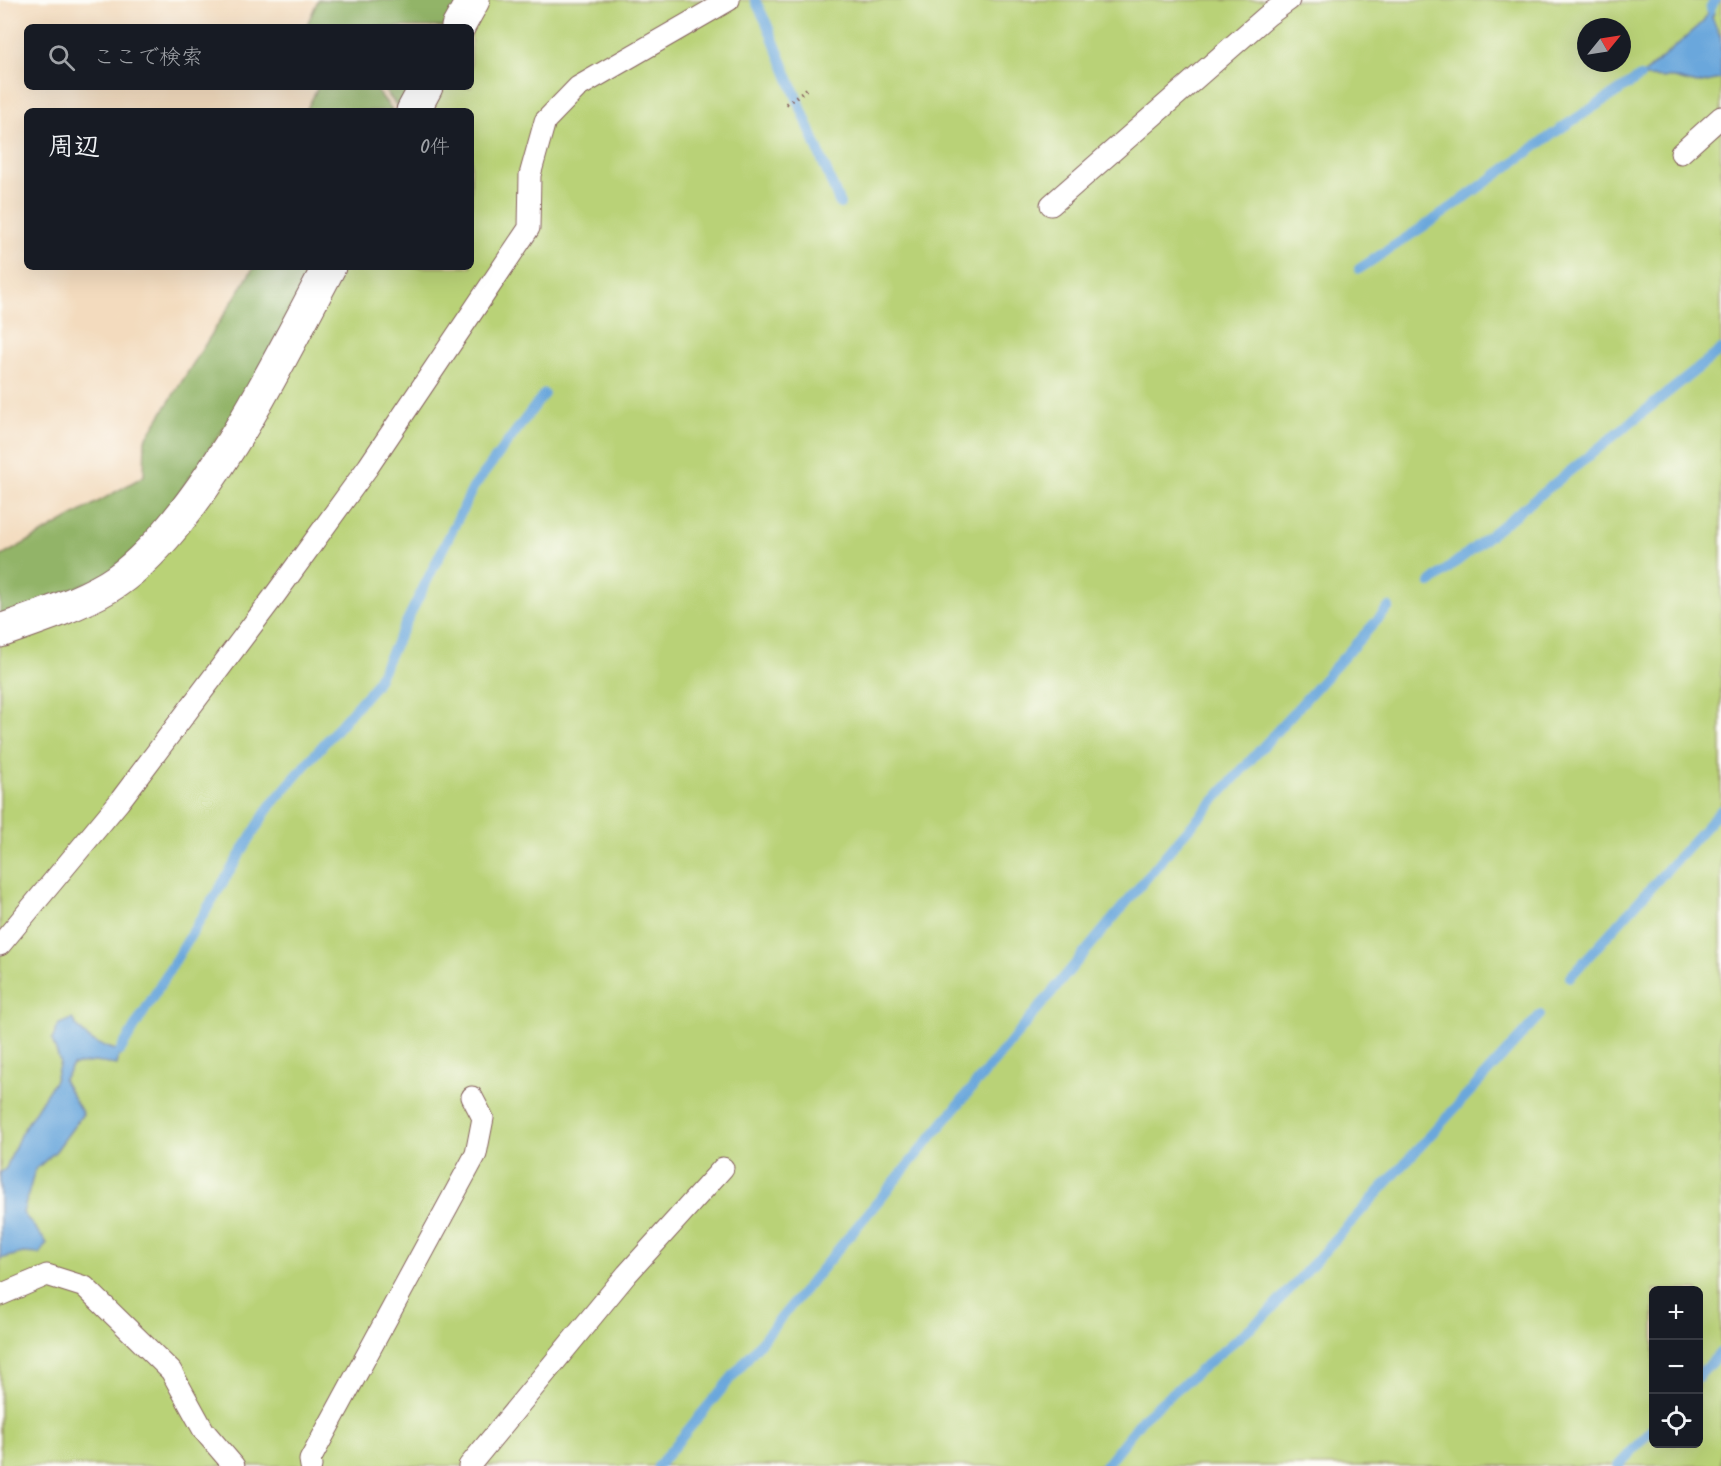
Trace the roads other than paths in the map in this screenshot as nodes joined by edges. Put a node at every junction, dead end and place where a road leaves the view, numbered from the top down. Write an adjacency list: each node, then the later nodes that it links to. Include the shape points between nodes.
1 (473, 0): 4 (street)
2 (729, 0): 12 (lane, via 578,87 545,121 530,175 529,228 368,466 275,595 119,802)
3 (1289, 0): 9 (lane)
4 (460, 24)
5 (424, 90): 6 (street)
6 (415, 108)
7 (1721, 117): 8 (lane)
8 (1681, 153)
9 (1051, 205)
10 (327, 270): 11 (street, via 240,431 202,490 153,549 110,586 52,613)
11 (0, 631)
12 (0, 945)
13 (472, 1097): 17 (lane, via 483,1119 476,1154 310,1460)
14 (723, 1168): 18 (lane, via 627,1274)
15 (0, 1295): 16 (lane, via 47,1275 85,1287 171,1371 204,1431)
16 (234, 1466)
17 (311, 1466)
18 (470, 1466)

